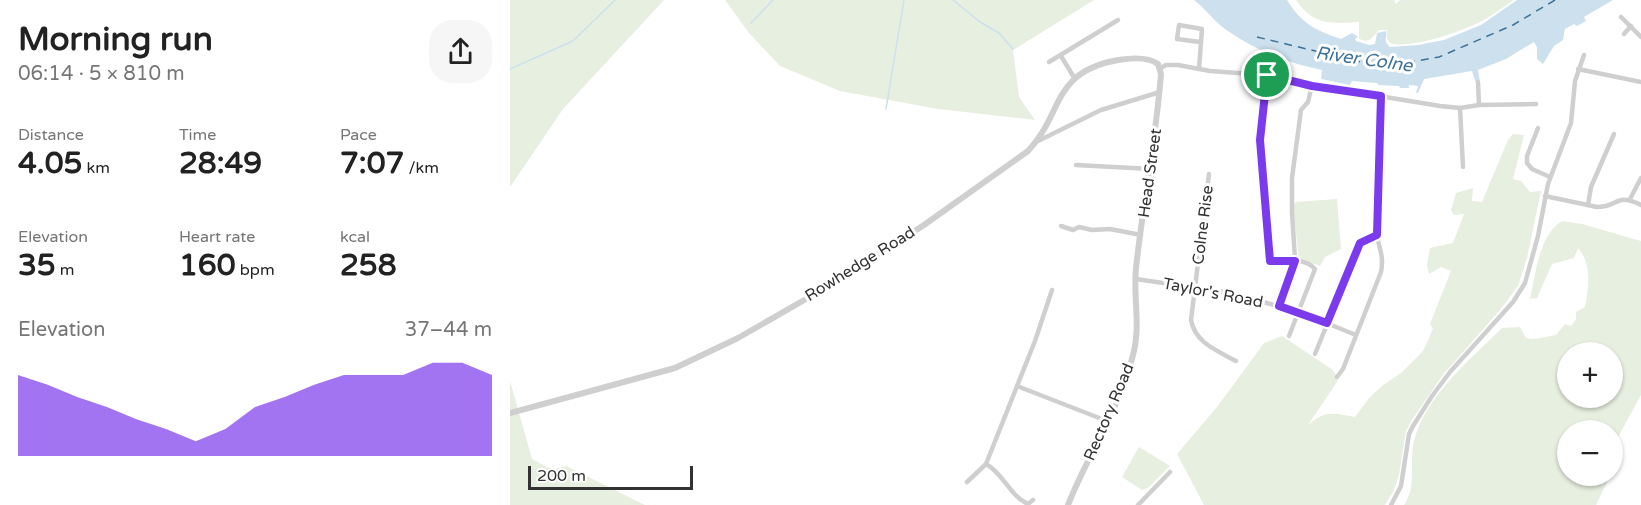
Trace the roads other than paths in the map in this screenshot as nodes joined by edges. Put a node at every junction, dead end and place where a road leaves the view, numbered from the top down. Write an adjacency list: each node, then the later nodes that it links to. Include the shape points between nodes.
1 (1621, 17): 3 (street)
2 (1118, 20): 8 (street)
3 (1631, 26): 4 (street); 5 (street)
4 (1624, 34)
5 (1641, 37)
6 (1200, 42): 6 (street, via 1177,39 1179,26 1202,29); 11 (street)
7 (1584, 55): 12 (street)
8 (1060, 56): 9 (street); 14 (street)
9 (1050, 62)
10 (1161, 68): 11 (street, via 1170,65); 14 (street, Rowhedge Road, via 1148,59 1126,58 1099,65); 18 (street, Head Street)
11 (1199, 69): 13 (street)
12 (1578, 69): 16 (street); 30 (street, via 1571,123)
13 (1267, 75): 17 (street); 39 (street, via 1260,140 1270,261)
14 (1075, 80): 25 (street, Rowhedge Road, via 1060,96)
15 (1478, 82): 21 (street)
16 (1641, 82)
17 (1312, 86): 19 (street); 39 (street, via 1308,102 1301,110 1292,178)
18 (1160, 92): 25 (street, via 1101,110); 28 (street, Head Street)
19 (1381, 96): 22 (street); 38 (street)
20 (1536, 104): 21 (street)
21 (1479, 105): 22 (street)
22 (1460, 108): 27 (street)
23 (1539, 128): 30 (street, via 1527,163)
24 (1614, 134): 34 (street, via 1591,187)
25 (1038, 141): 52 (street, Rowhedge Road, via 924,225 738,338 675,368)
26 (1076, 165): 28 (street)
27 (1463, 168)
28 (1150, 169): 37 (street, Head Street)
29 (1209, 174): 41 (street, Colne Rise)
30 (1550, 177): 32 (street)
31 (1641, 178): 33 (street)
32 (1545, 196): 34 (street); 60 (street, via 1525,283 1513,303 1450,372 1413,426 1401,486)
33 (1630, 199): 34 (street, via 1601,207); 35 (street)
34 (1588, 205)
35 (1641, 205)
36 (1061, 226): 37 (street)
37 (1141, 235): 40 (street, Head Street)
38 (1377, 235): 45 (street, via 1360,243); 46 (street, via 1382,252 1381,272)
39 (1295, 261): 43 (street); 44 (street, via 1315,268)
40 (1136, 279): 41 (street, Taylor's Road); 53 (street, Rectory Road, via 1134,352)
41 (1195, 288): 43 (street, Taylor's Road); 49 (street, Colne Rise, via 1191,313 1194,330 1206,344)
42 (1052, 290): 51 (street)
43 (1279, 306): 44 (street, Taylor's Road)
44 (1299, 312): 45 (street, Taylor's Road); 47 (street)
45 (1327, 323): 46 (street, Taylor's Road); 48 (street)
46 (1356, 335): 50 (street)
47 (1289, 336)
48 (1315, 354)
49 (1236, 361)
50 (1337, 377)
51 (1017, 386): 53 (street); 54 (street)
52 (510, 413)
53 (1107, 421): 58 (street, Rectory Road)
54 (986, 464): 56 (street); 57 (street, via 1018,499)
55 (1170, 472): 59 (street)
56 (967, 482)
57 (1030, 503)
58 (1068, 505)
59 (1138, 505)
60 (1391, 505)

